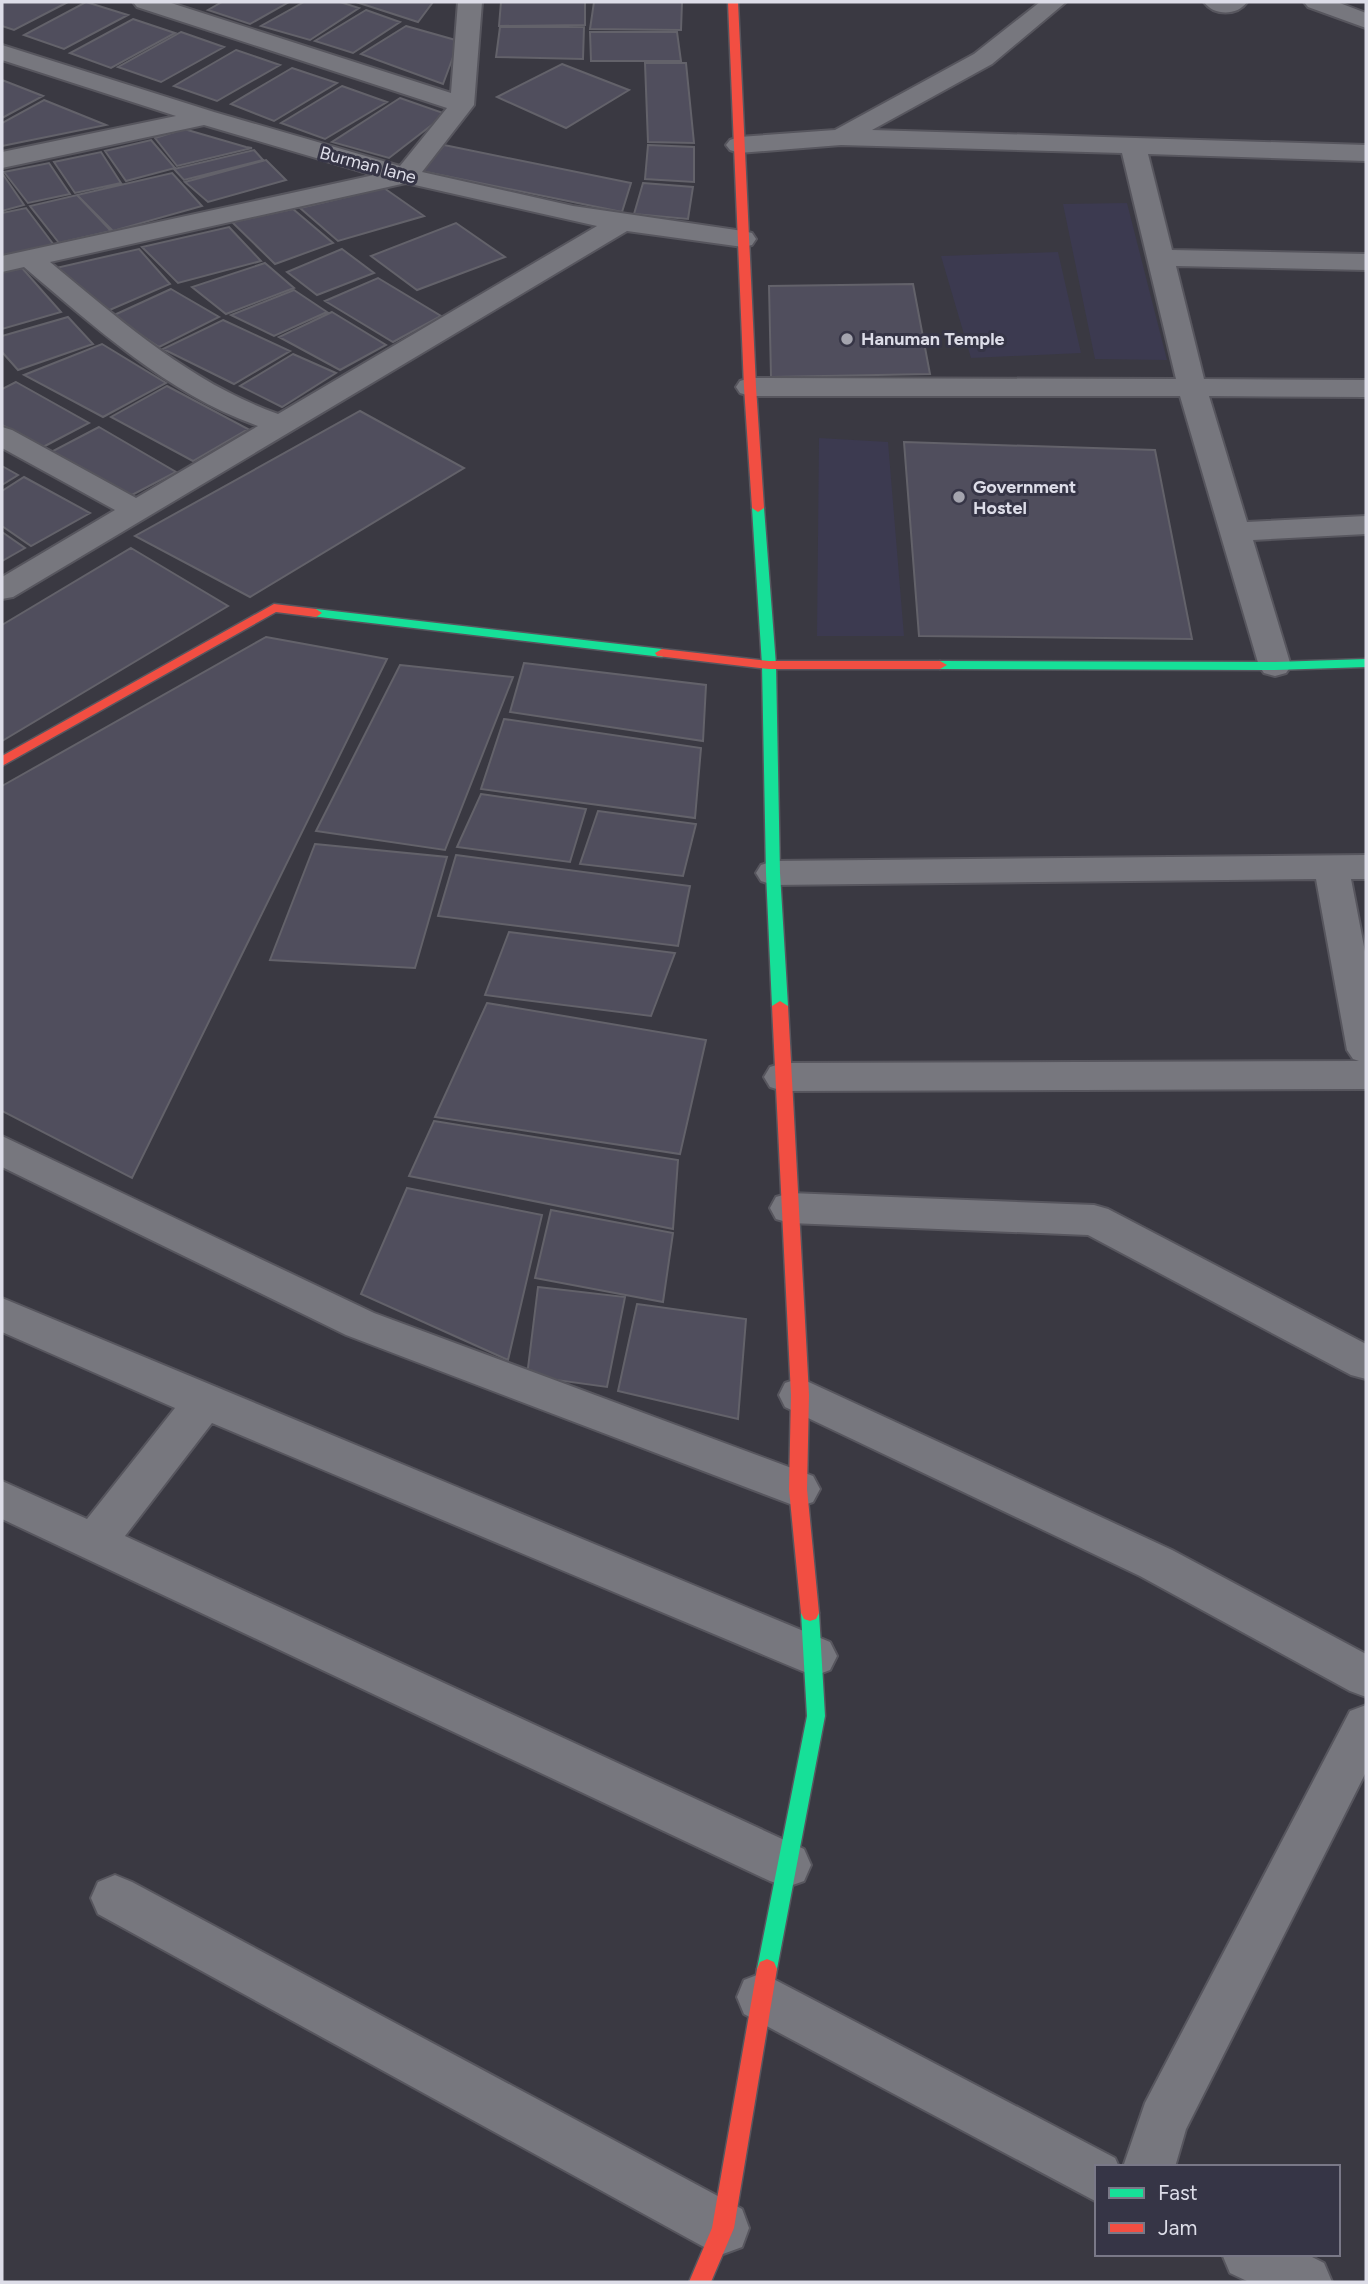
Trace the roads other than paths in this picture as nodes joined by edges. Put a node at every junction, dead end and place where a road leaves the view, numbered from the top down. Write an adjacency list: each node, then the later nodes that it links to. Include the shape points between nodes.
1 (145, 2): 10 (street)
2 (470, 2): 10 (street)
3 (733, 2): 13 (main road)
4 (1054, 2): 12 (street, via 983,59)
5 (1216, 2): 6 (street, via 1229,6)
6 (1236, 2)
7 (1316, 2): 8 (street)
8 (1366, 21)
9 (2, 52): 11 (street, Burman lane)
10 (461, 105): 17 (street)
11 (201, 118): 16 (street); 17 (street, Burman lane)
12 (841, 137): 13 (street); 14 (street)
13 (739, 145): 19 (main road)
14 (1133, 146): 15 (street); 21 (street)
15 (1366, 153)
16 (2, 160)
17 (405, 176): 18 (street, Burman lane); 20 (street)
18 (621, 223): 19 (street, Burman lane); 27 (street)
19 (743, 239): 24 (main road)
20 (29, 258): 23 (street); 27 (street, via 117,332 188,381 232,407)
21 (1160, 258): 22 (street); 25 (street)
22 (1366, 262)
23 (2, 264)
24 (750, 387): 25 (street); 34 (main road)
25 (1192, 388): 26 (street); 31 (street)
26 (1366, 388)
27 (279, 424): 29 (street)
28 (2, 436): 29 (street)
29 (136, 510): 32 (street)
30 (1366, 525): 31 (street)
31 (1237, 533): 35 (street)
32 (2, 590)
33 (1366, 663): 35 (main road)
34 (769, 665): 35 (main road); 36 (main road, via 274,608); 39 (main road)
35 (1275, 666)
36 (2, 762)
37 (1331, 867): 38 (street); 39 (street); 40 (street)
38 (1366, 867)
39 (773, 873): 42 (main road)
40 (1366, 1050)
41 (1366, 1075): 42 (street)
42 (783, 1077): 44 (main road)
43 (2, 1150): 49 (street, via 360,1324)
44 (790, 1208): 46 (street, via 1094,1220); 47 (main road)
45 (2, 1314): 48 (street)
46 (1366, 1363)
47 (800, 1395): 49 (main road); 53 (street, via 1156,1563)
48 (204, 1402): 51 (street); 52 (street)
49 (798, 1489): 52 (main road)
50 (2, 1499): 51 (street)
51 (94, 1543): 55 (street)
52 (814, 1656): 55 (main road, via 817,1716)
53 (1366, 1677)
54 (1366, 1726): 58 (street, via 1163,2121)
55 (787, 1865): 57 (main road)
56 (115, 1898): 60 (street)
57 (762, 1997): 59 (street); 60 (main road)
58 (1150, 2165)
59 (1095, 2175)
60 (723, 2228): 62 (main road)
61 (1253, 2256): 63 (street)
62 (700, 2282)
63 (1305, 2282)

